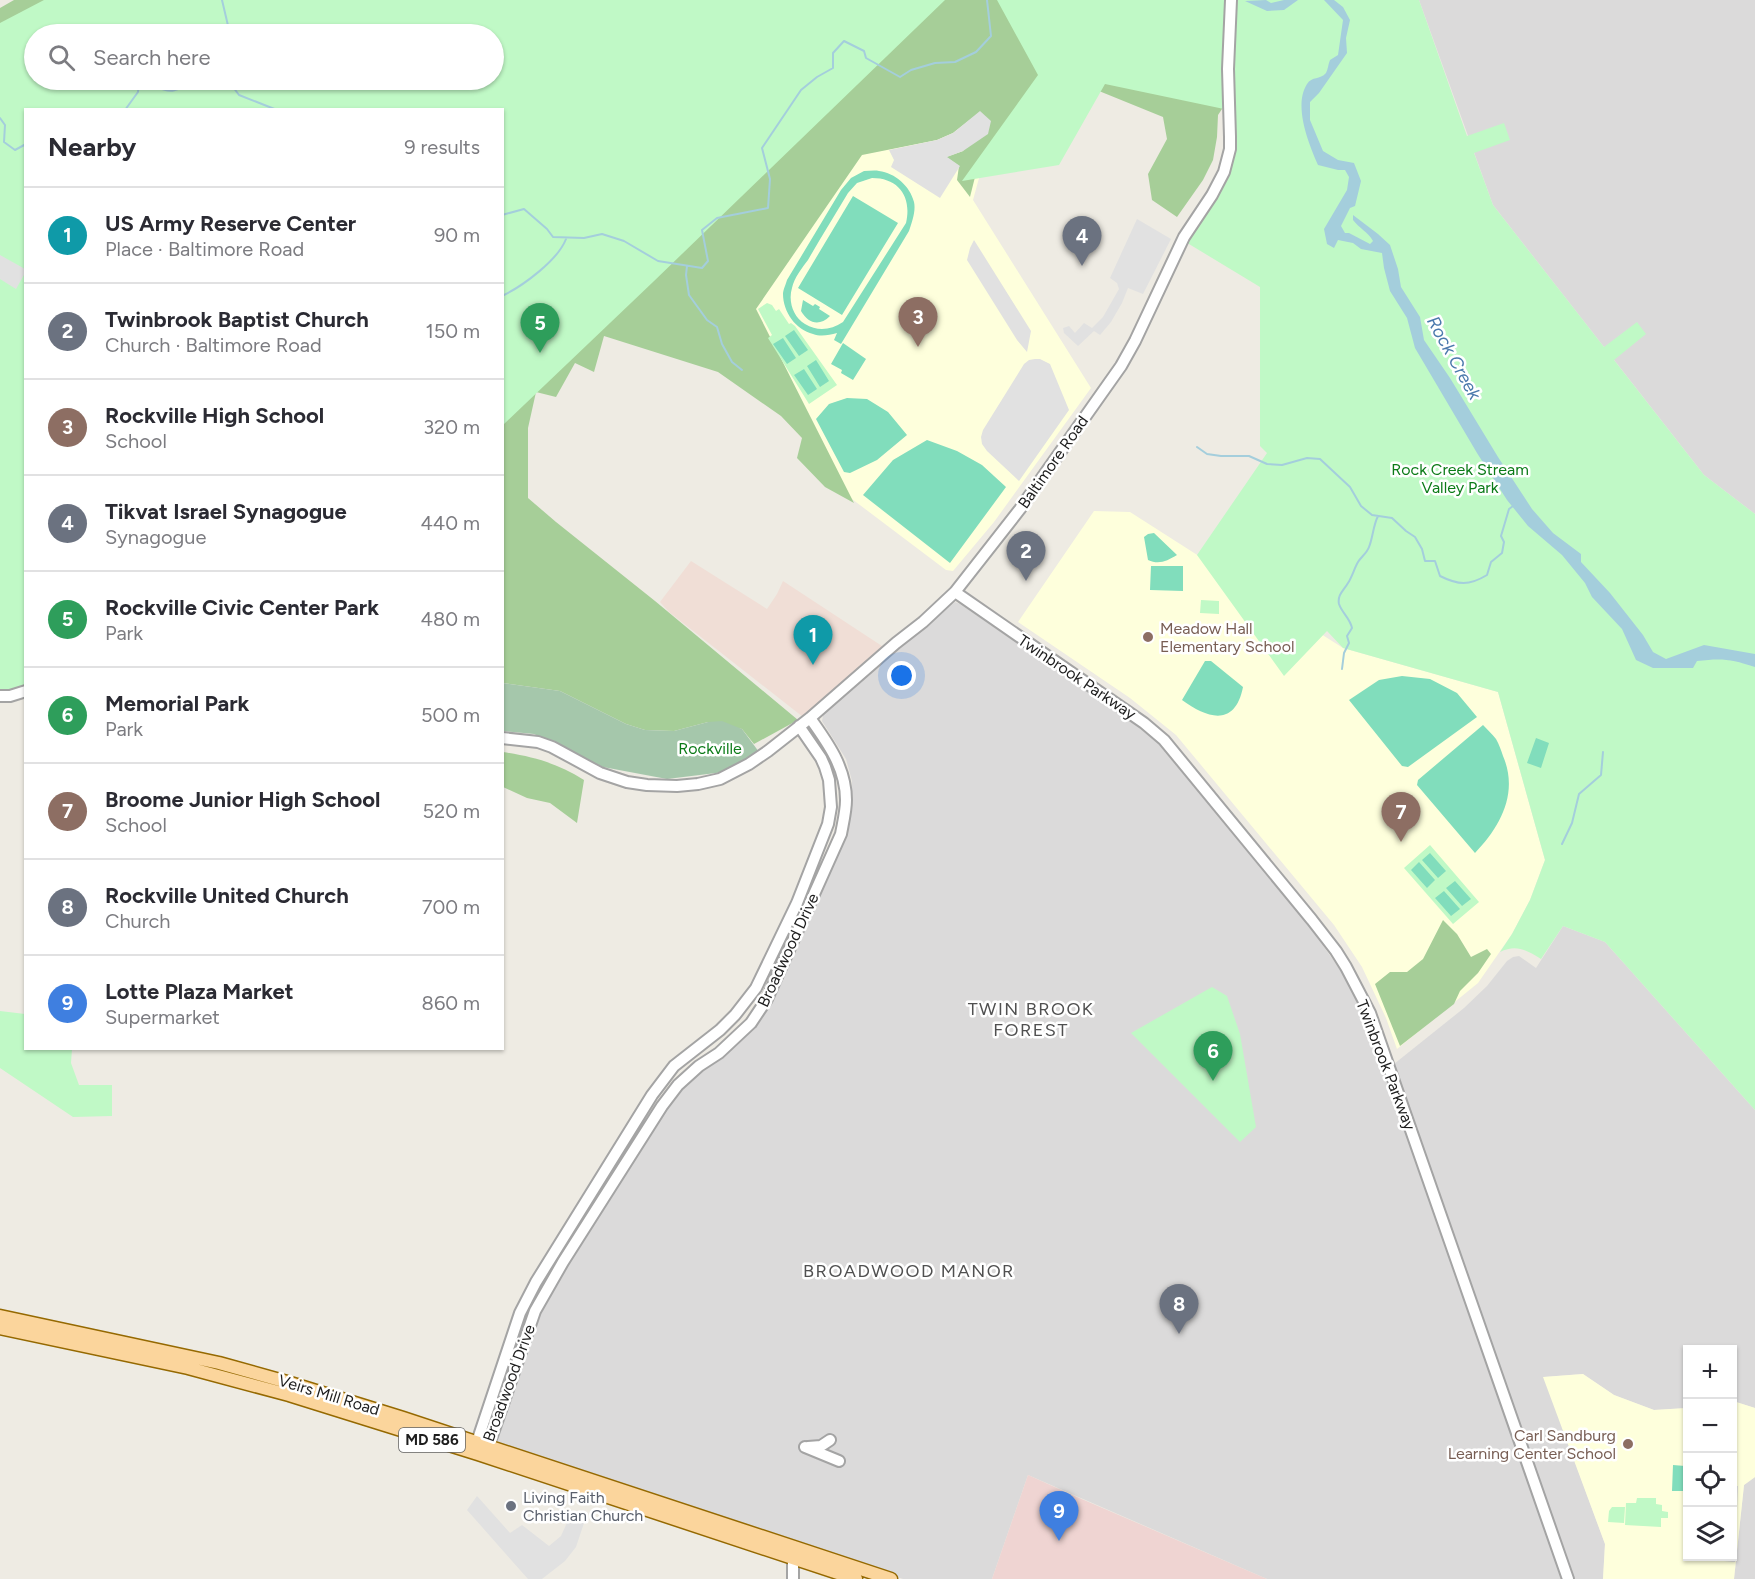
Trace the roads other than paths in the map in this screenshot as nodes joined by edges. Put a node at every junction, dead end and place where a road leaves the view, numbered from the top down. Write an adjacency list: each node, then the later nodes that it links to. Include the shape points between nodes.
1 (1231, 0): 2 (street, Baltimore Road, via 1230,149 1224,172 1184,237 1120,366 1020,509)
2 (955, 592): 5 (street, Baltimore Road); 17 (street, Twinbrook Parkway, via 1164,740 1312,920 1346,968 1370,1013)
3 (24, 692): 4 (street)
4 (0, 696)
5 (810, 718): 6 (street, Baltimore Road); 11 (street, Broadwood Drive, via 826,738 843,775 844,818 841,834 777,980 751,1023 678,1085 662,1106 563,1262 535,1311)
6 (799, 726): 7 (street, Baltimore Road, via 768,751 720,779 677,786 627,782 538,742); 11 (street, Broadwood Drive, via 825,767 831,807 797,903 756,988 720,1030 674,1066 652,1095 536,1282 516,1322)
7 (504, 738)
8 (0, 1316): 11 (main road, Veirs Mill Road / MD 586, via 219,1363 351,1401)
9 (0, 1328): 11 (main road, Veirs Mill Road / MD 586, via 188,1368)
10 (830, 1440): 12 (street, via 821,1446 805,1447)
11 (481, 1447): 13 (main road, Veirs Mill Road / MD 586)
12 (839, 1461)
13 (795, 1553): 14 (street); 15 (main road, Veirs Mill Road / MD 586); 16 (main road, Veirs Mill Road / MD 586)
14 (793, 1579)
15 (856, 1579)
16 (891, 1579)
17 (1568, 1579)

